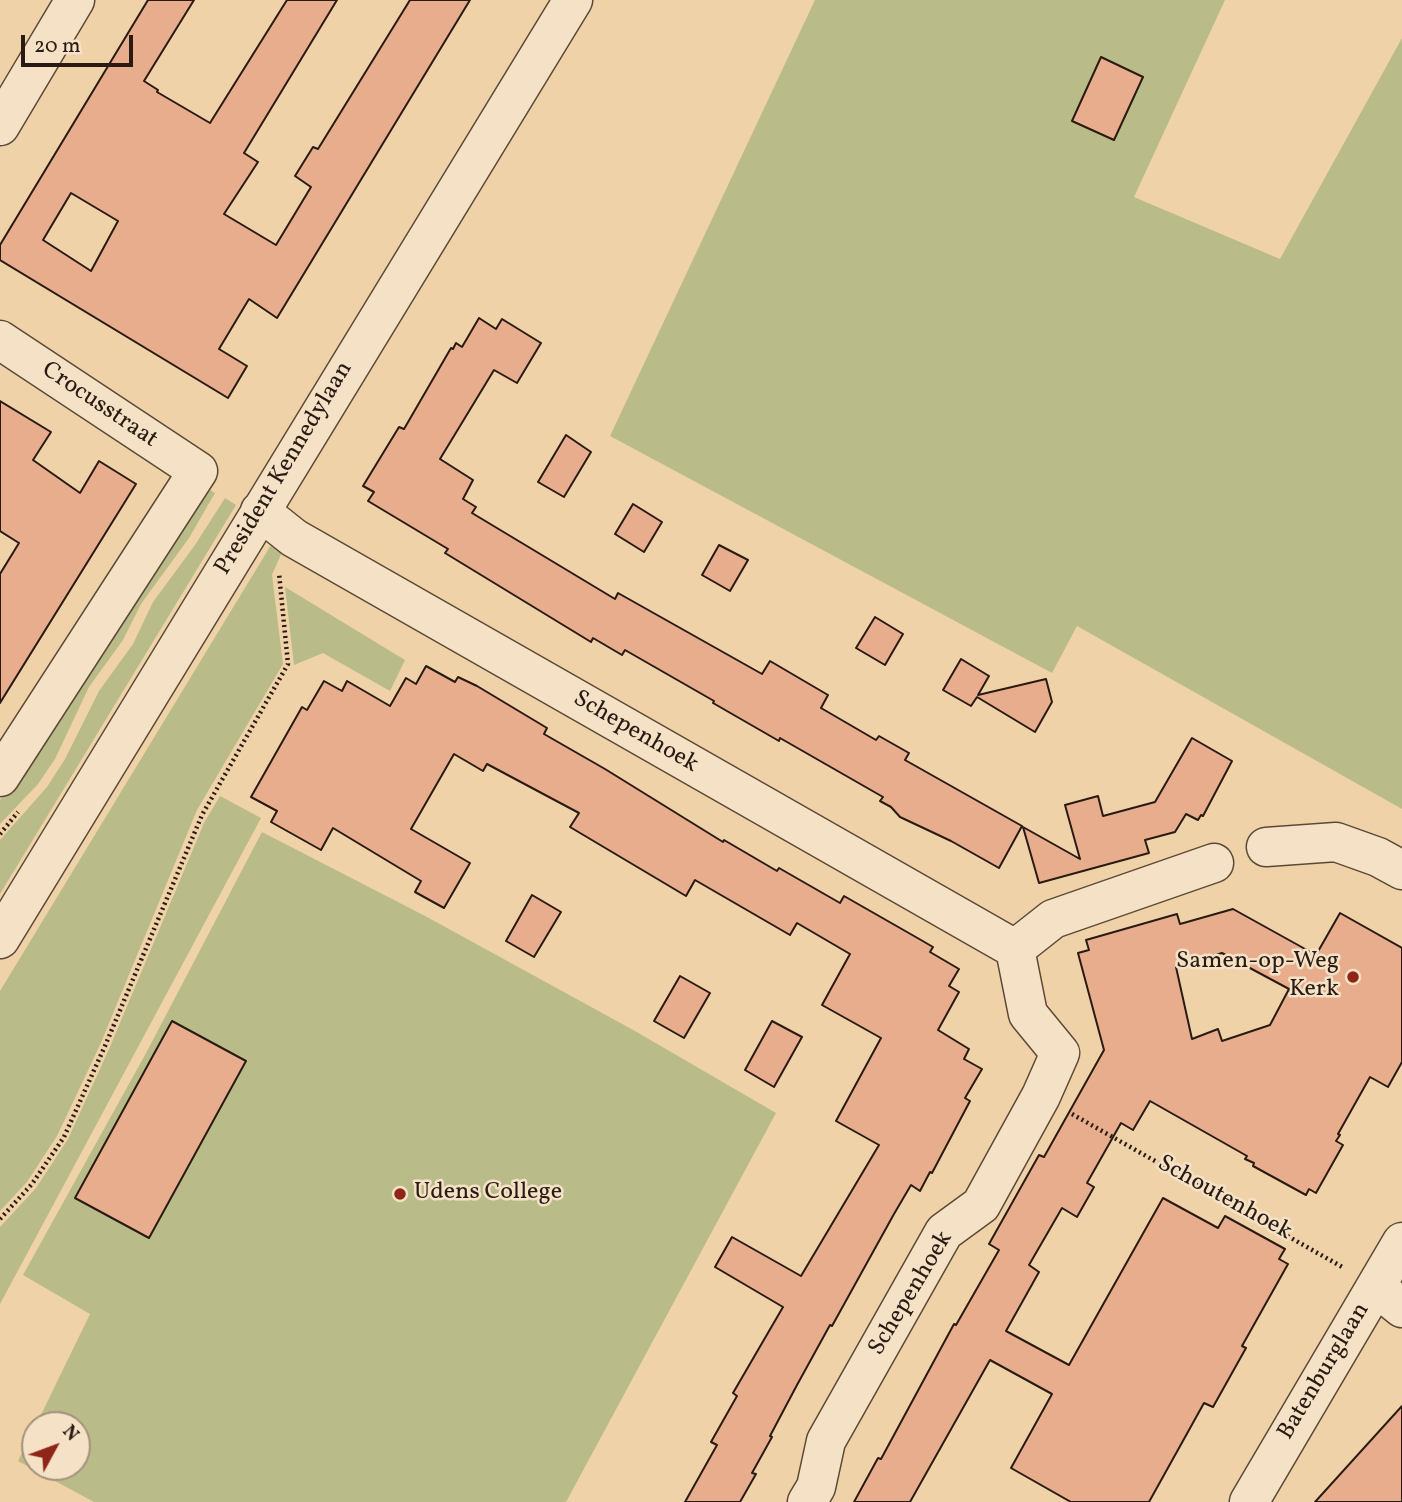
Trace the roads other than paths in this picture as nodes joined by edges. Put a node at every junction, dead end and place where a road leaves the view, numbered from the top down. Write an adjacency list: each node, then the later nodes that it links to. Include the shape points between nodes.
1 (75, 0): 3 (street)
2 (572, 0): 5 (street, President Kennedylaan)
3 (0, 125)
4 (0, 340): 6 (street, Crocusstraat, via 198,471)
5 (260, 511): 10 (street, President Kennedylaan); 11 (street, Schepenhoek, via 294,538)
6 (0, 777)
7 (1266, 848): 9 (street, via 1336,842)
8 (1214, 863): 11 (street, via 1053,919)
9 (1402, 870)
10 (0, 939)
11 (1015, 949): 14 (street, Schepenhoek, via 1027,1014 1060,1052 981,1205 944,1232 826,1441 816,1487)
12 (1402, 1242): 13 (street, Batenburglaan)
13 (1389, 1298): 15 (street, Batenburglaan)
14 (807, 1502)
15 (1249, 1502)

